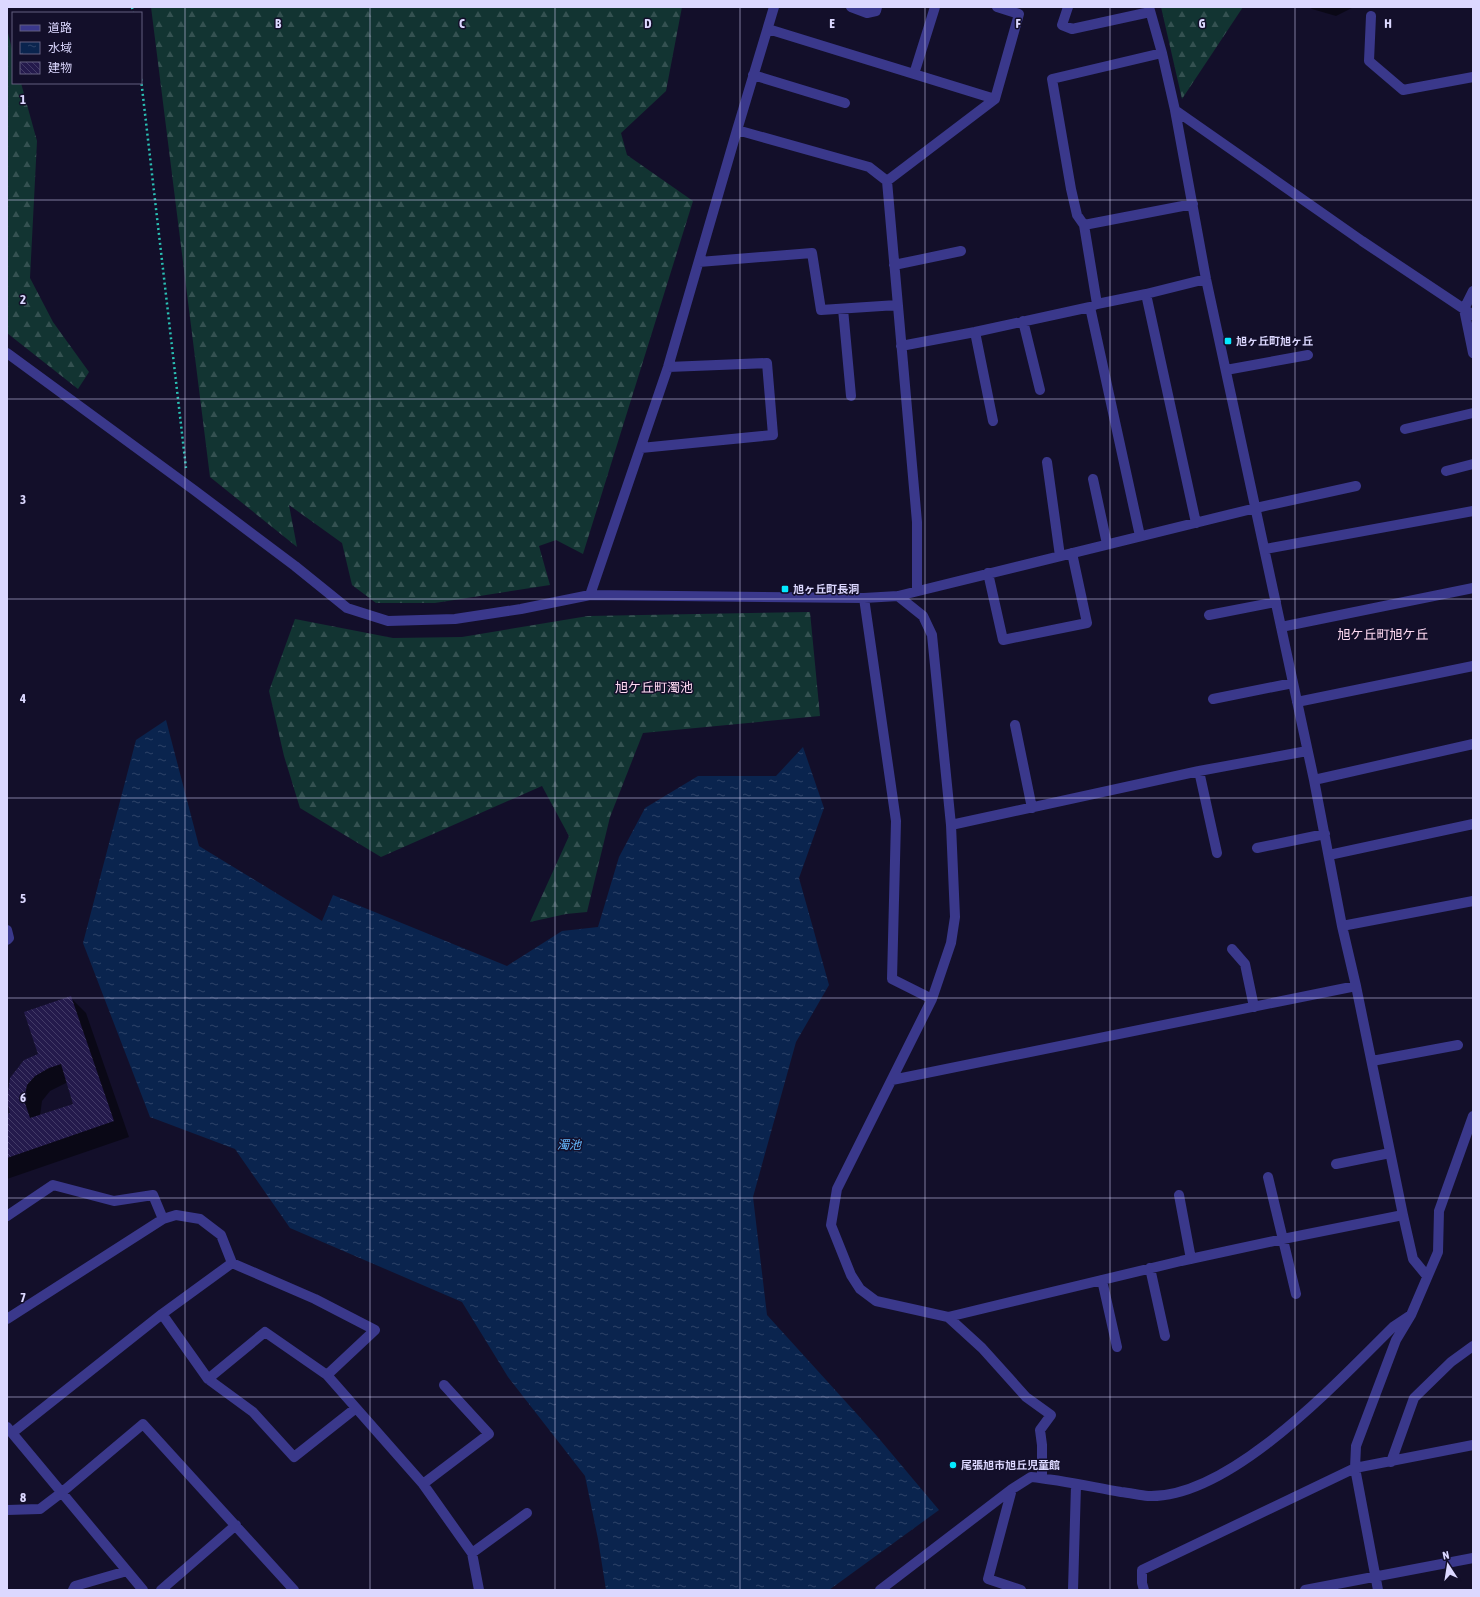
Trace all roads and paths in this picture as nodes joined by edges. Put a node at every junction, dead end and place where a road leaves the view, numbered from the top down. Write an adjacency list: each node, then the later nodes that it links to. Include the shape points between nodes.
1 (774, 7): 9 (street)
2 (851, 7): 3 (street, via 867,13 876,11)
3 (877, 7)
4 (935, 7): 11 (street)
5 (997, 7): 15 (street, via 1019,14)
6 (1068, 7): 7 (street, via 1062,25 1072,29)
7 (1150, 10): 10 (street)
8 (1371, 16): 13 (street, via 1369,62 1403,90)
9 (768, 29): 11 (street); 12 (street)
10 (1162, 53): 17 (street); 21 (street, via 1052,80 1071,189 1077,215)
11 (914, 74): 15 (street)
12 (753, 75): 16 (street); 18 (street)
13 (1473, 77)
14 (142, 84): 49 (path)
15 (995, 99): 19 (street)
16 (845, 103)
17 (1175, 110): 20 (street); 31 (street)
18 (737, 130): 19 (street, via 869,167); 23 (street)
19 (887, 182): 24 (street)
20 (1193, 204): 21 (street); 25 (street)
21 (1084, 225): 29 (street)
22 (961, 251): 24 (street)
23 (699, 262): 30 (street, via 812,253 821,310); 39 (street)
24 (894, 265): 28 (street)
25 (1206, 279): 27 (street); 40 (street)
26 (1473, 291): 31 (street)
27 (1146, 294): 29 (street); 55 (street)
28 (897, 305): 30 (street); 35 (street)
29 (1094, 306): 33 (street); 56 (street)
30 (843, 309): 42 (street)
31 (1464, 309): 32 (street); 37 (street)
32 (1473, 315)
33 (1023, 321): 34 (street); 41 (street)
34 (975, 332): 35 (street); 44 (street)
35 (901, 346): 63 (street, via 917,522)
36 (7, 353): 64 (street, via 194,490 347,608 388,621 455,619)
37 (1473, 353)
38 (1308, 355): 40 (street)
39 (668, 367): 46 (street); 46 (street, via 767,363 773,435)
40 (1226, 370): 53 (street)
41 (1040, 390)
42 (851, 396)
43 (1473, 413): 45 (street)
44 (993, 421)
45 (1405, 429)
46 (640, 448): 64 (street)
47 (1047, 462): 60 (street)
48 (1473, 464): 50 (street)
49 (186, 470)
50 (1446, 471)
51 (1093, 479): 57 (street)
52 (1356, 486): 53 (street)
53 (1256, 508): 55 (street); 58 (street)
54 (1473, 511): 58 (street)
55 (1196, 523): 56 (street)
56 (1140, 536): 57 (street)
57 (1108, 544): 59 (street)
58 (1265, 549): 67 (street)
59 (1072, 553): 60 (street); 61 (street, via 1087,623 1004,640)
60 (1060, 556): 61 (street)
61 (988, 573): 63 (street)
62 (1473, 588): 69 (street)
63 (917, 590): 65 (street)
64 (590, 595): 66 (street)
65 (898, 596): 66 (street); 81 (street, via 923,616 932,635)
66 (864, 598): 92 (street, via 896,821 892,979)
67 (1276, 602): 68 (street); 69 (street)
68 (1209, 615)
69 (1281, 627): 71 (street)
70 (1473, 666): 73 (street)
71 (1293, 683): 72 (street); 73 (street)
72 (1212, 699)
73 (1297, 702): 76 (street)
74 (1015, 725): 79 (street)
75 (1473, 744): 78 (street)
76 (1307, 751): 77 (street); 78 (street)
77 (1199, 771): 79 (street); 84 (street)
78 (1314, 780): 82 (street)
79 (1032, 808): 81 (street)
80 (1473, 824): 85 (street)
81 (951, 825): 92 (street, via 955,917 951,943)
82 (1325, 834): 83 (street); 85 (street)
83 (1257, 848)
84 (1217, 853)
85 (1329, 855): 87 (street)
86 (1473, 900): 87 (street)
87 (1342, 926): 91 (street)
88 (7, 930): 89 (street)
89 (7, 940)
90 (1232, 949): 93 (street, via 1245,964)
91 (1356, 986): 93 (street); 95 (street)
92 (932, 999): 96 (street)
93 (1254, 1007): 96 (street)
94 (1458, 1045): 95 (street)
95 (1372, 1061): 99 (street)
96 (892, 1080): 115 (street, via 837,1190 830,1225 851,1275 860,1289 876,1301)
97 (1473, 1116): 98 (street)
98 (1470, 1134): 110 (street, via 1439,1211 1438,1252)
99 (1390, 1153): 100 (street); 103 (street)
100 (1336, 1164)
101 (1268, 1177): 106 (street)
102 (1179, 1195): 107 (street)
103 (1403, 1215): 106 (street); 110 (street, via 1413,1258)
104 (7, 1216): 105 (street, via 53,1185 114,1201 153,1195)
105 (163, 1219): 108 (street, via 176,1215 200,1219 221,1235); 116 (street)
106 (1283, 1239): 107 (street); 112 (street)
107 (1191, 1259): 109 (street)
108 (232, 1263): 113 (street); 120 (street, via 315,1299 375,1330)
109 (1150, 1268): 111 (street); 117 (street)
110 (1427, 1276): 114 (street)
111 (1102, 1280): 115 (street); 119 (street)
112 (1296, 1294)
113 (162, 1314): 121 (street); 124 (street)
114 (1410, 1315): 127 (street, via 1396,1340 1356,1446); 130 (street, via 1298,1418 1238,1465 1192,1487 1170,1494 1148,1496)
115 (948, 1317): 128 (street, via 982,1348 1026,1397 1051,1415 1040,1430)
116 (7, 1319)
117 (1165, 1336)
118 (1473, 1346): 126 (street, via 1451,1362 1414,1398)
119 (1117, 1347)
120 (327, 1375): 121 (street, via 265,1332); 123 (street)
121 (208, 1379): 123 (street, via 253,1412 294,1457)
122 (444, 1385): 129 (street, via 489,1434)
123 (356, 1408): 129 (street)
124 (9, 1430): 132 (street)
125 (1473, 1445): 126 (street)
126 (1391, 1462): 127 (street)
127 (1355, 1468): 139 (street); 148 (street, via 1142,1570)
128 (1042, 1478): 130 (street); 131 (street, via 1031,1477)
129 (423, 1484): 136 (street)
130 (1076, 1485): 147 (street)
131 (1012, 1489): 145 (street); 146 (street, via 988,1579)
132 (62, 1493): 133 (street, via 40,1509); 135 (street, via 143,1424); 138 (street)
133 (7, 1510)
134 (527, 1513): 136 (street)
135 (236, 1526): 142 (street); 143 (street)
136 (472, 1553): 144 (street)
137 (1473, 1558): 139 (street)
138 (127, 1571): 140 (street, via 75,1586); 141 (street)
139 (1376, 1576): 149 (street); 150 (street)
140 (73, 1590)
141 (143, 1590)
142 (161, 1590)
143 (294, 1590)
144 (479, 1590)
145 (880, 1590)
146 (1021, 1590)
147 (1073, 1590)
148 (1144, 1590)
149 (1305, 1590)
150 (1378, 1590)

